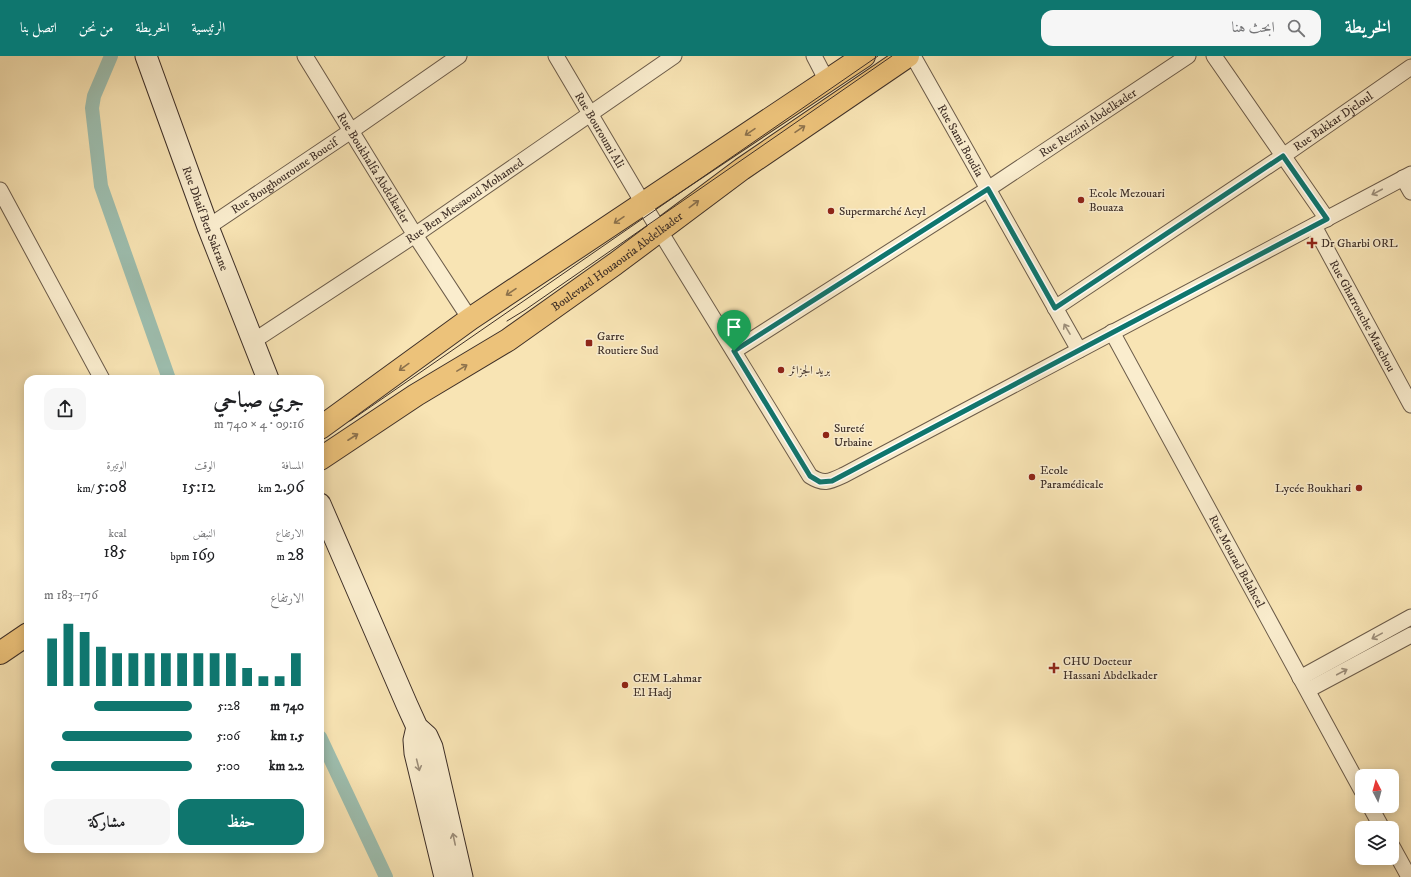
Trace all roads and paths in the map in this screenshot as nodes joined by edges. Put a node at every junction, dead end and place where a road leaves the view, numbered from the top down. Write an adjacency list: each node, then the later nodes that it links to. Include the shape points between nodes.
1 (146, 56): 23 (main road, Rue Dhaif Ben Sakrane)
2 (305, 56): 15 (street, Rue Boukhalfa Abdelkader)
3 (459, 56): 15 (street, Rue Boughouroune Boucif)
4 (556, 56): 14 (street, Rue Bouroumi Ali)
5 (674, 56): 14 (street, Rue Ben Messaoud Mohamed)
6 (814, 56): 13 (street)
7 (864, 56): 13 (main road)
8 (908, 56): 24 (main road, Boulevard Houaouria Abdelkader, one-way to 8, via 742,168)
9 (913, 56): 18 (street, Rue Sami Boudia)
10 (1188, 56): 18 (street, Rue Rezzini Abdelkader)
11 (1214, 56): 16 (street, Rue Gharrouche Maachou)
12 (1411, 67): 16 (street, Rue Bakkar Djeloul)
13 (827, 81): 21 (main road, one-way to 21)
14 (590, 114): 21 (street, Rue Bouroumi Ali); 25 (street, Rue Ben Messaoud Mohamed)
15 (351, 131): 23 (street, Rue Boughouroune Boucif); 25 (street, Rue Boukhalfa Abdelkader)
16 (1283, 156): 22 (street, Rue Gharrouche Maachou); 26 (street, Rue Bakkar Djeloul)
17 (1407, 176): 20 (street); 22 (street, Rue Bouroumi Ali, one-way to 22)
18 (988, 189): 26 (street, Rue Sami Boudia); 31 (street, Rue Rezzini Abdelkader)
19 (0, 190): 32 (street)
20 (1411, 192)
21 (643, 203): 24 (street, Rue Bouroumi Ali); 27 (main road, one-way to 27)
22 (1320, 222): 28 (street, Rue Bouroumi Ali); 34 (street, Rue Gharrouche Maachou)
23 (208, 227): 29 (main road, Rue Dhaif Ben Sakrane)
24 (660, 231): 31 (street, Rue Bouroumi Ali); 36 (main road, Boulevard Houaouria Abdelkader, one-way to 24, via 508,340)
25 (415, 235): 27 (street, Rue Boukhalfa Abdelkader); 29 (street, Rue Ben Messaoud Mohamed)
26 (1055, 308): 30 (street, Rue Sami Boudia, one-way to 26)
27 (470, 319): 35 (main road, one-way to 35)
28 (1112, 332): 30 (street, Rue Bouroumi Ali); 42 (street, Rue Mourad Belahcel)
29 (252, 342): 33 (main road, Rue Dhaif Ben Sakrane)
30 (1079, 350): 31 (street, Rue Bouroumi Ali, via 832,481 820,482 810,476)
31 (734, 351)
32 (100, 375)
33 (266, 375)
34 (1411, 406)
35 (324, 425)
36 (324, 456)
37 (324, 513): 43 (main road)
38 (1411, 617): 42 (street, one-way to 42)
39 (1411, 635): 42 (street, one-way to 39)
40 (24, 637): 41 (main road)
41 (0, 652)
42 (1304, 684): 44 (street, Rue Mourad Belahcel)
43 (417, 727): 46 (main road, one-way to 46, via 415,753); 47 (main road, one-way to 43, via 432,747 427,736)
44 (1355, 778)
45 (1399, 859): 48 (street)
46 (445, 877)
47 (462, 877)
48 (1409, 877)

